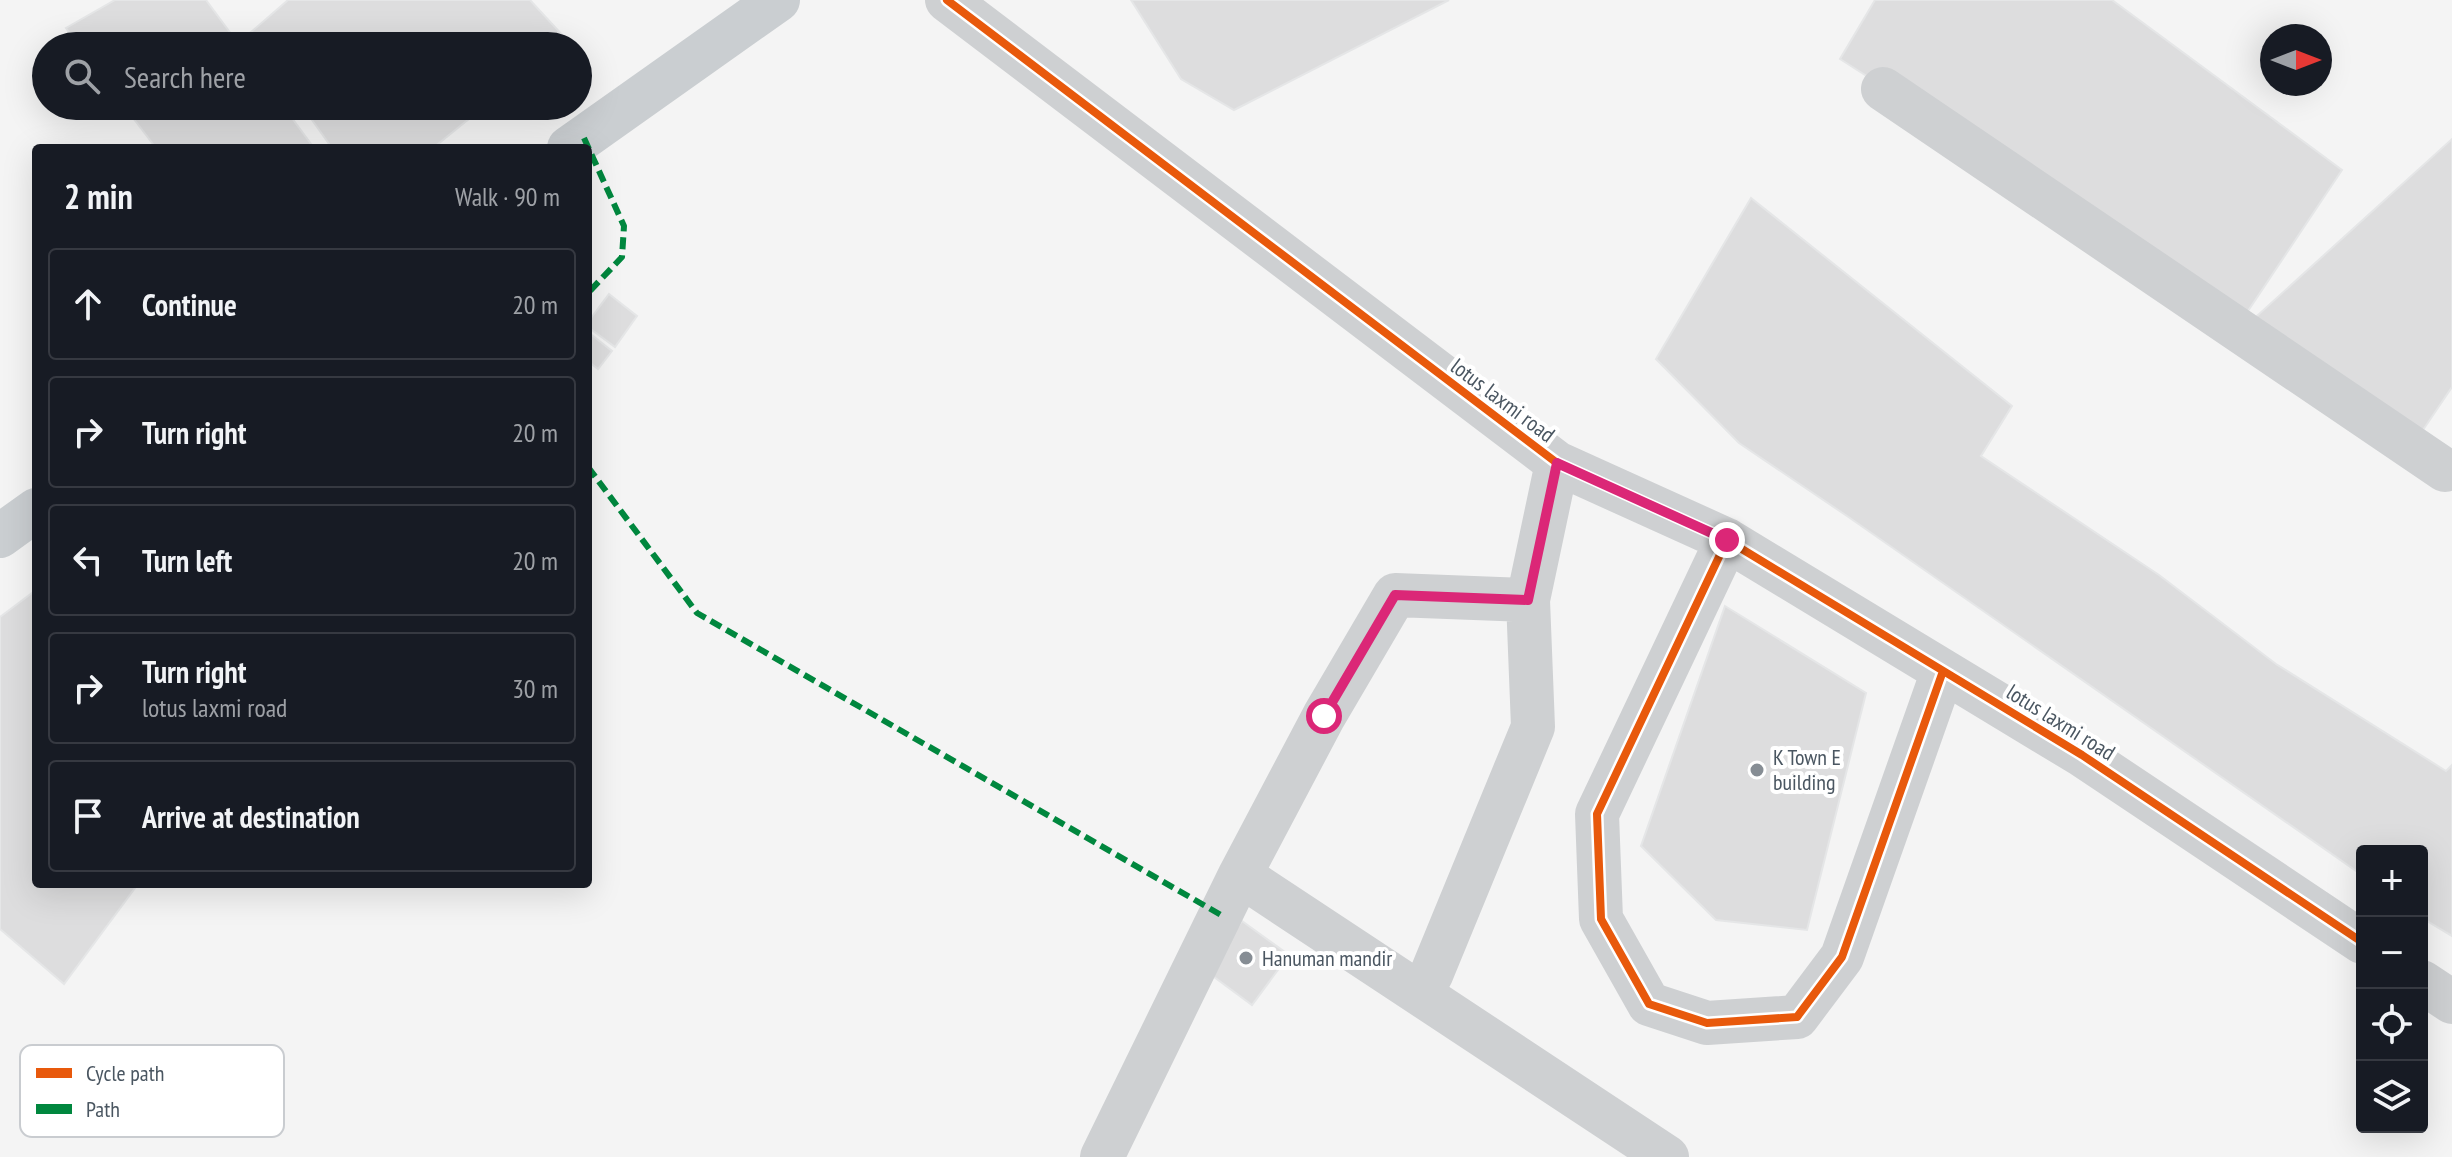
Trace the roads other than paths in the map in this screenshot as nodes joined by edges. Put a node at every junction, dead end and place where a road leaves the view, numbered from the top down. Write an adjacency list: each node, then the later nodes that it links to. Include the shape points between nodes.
1 (778, 0): 4 (main road)
2 (947, 0): 5 (street, lotus laxmi road)
3 (1883, 89): 6 (street)
4 (575, 144)
5 (1557, 463): 9 (street, lotus laxmi road); 10 (street)
6 (2450, 468)
7 (32, 513): 8 (main road)
8 (0, 536)
9 (1727, 540): 11 (street, lotus laxmi road); 11 (street, via 1597,814 1601,919 1649,1004 1707,1023 1797,1017 1842,957)
10 (1528, 600): 12 (street, via 1395,595); 14 (street, via 1533,727)
11 (1943, 671): 13 (street, lotus laxmi road, via 2082,755)
12 (1240, 875): 17 (street); 18 (street)
13 (2356, 938)
14 (1431, 975)
15 (2428, 986): 16 (street)
16 (2452, 1002)
17 (1102, 1157)
18 (1667, 1157)

